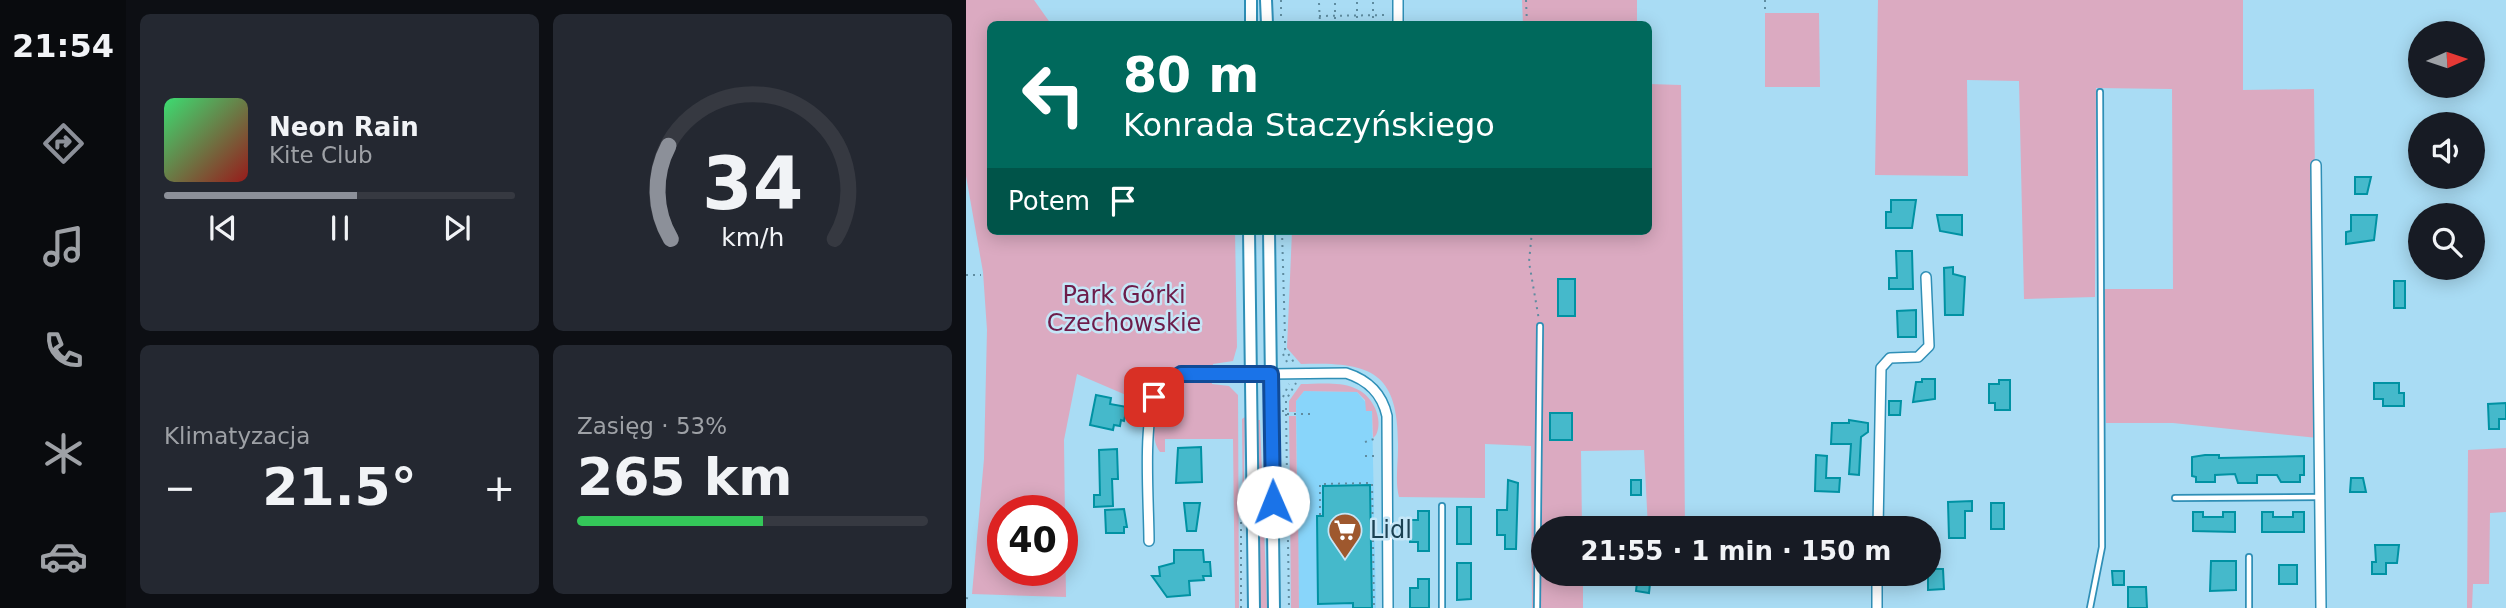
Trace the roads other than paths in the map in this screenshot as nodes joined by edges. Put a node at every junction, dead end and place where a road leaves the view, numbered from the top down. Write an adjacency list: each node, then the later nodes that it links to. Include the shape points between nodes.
1 (1251, 0): 4 (street)
2 (1266, 0): 5 (street)
3 (1398, 0): 6 (street)
4 (1251, 21)
5 (1267, 21)
6 (1398, 21)
7 (2100, 92): 28 (lane, via 2102,547)
8 (2316, 165): 15 (street)
9 (1269, 236): 14 (street)
10 (1249, 237): 13 (street)
11 (1926, 276): 18 (street, via 1929,346 1918,356 1890,358 1881,368)
12 (1540, 326): 26 (lane)
13 (1250, 374): 14 (street); 19 (street, via 1181,374 1154,397); 22 (street)
14 (1271, 374): 23 (street); 24 (street, via 1346,373 1369,384 1381,397 1388,420)
15 (2321, 497): 16 (lane); 30 (street)
16 (2175, 498)
17 (1442, 506): 25 (lane)
18 (1878, 516)
19 (1149, 541)
20 (2249, 557): 29 (lane)
21 (1878, 586): 27 (street)
22 (1254, 608)
23 (1274, 608)
24 (1388, 608)
25 (1442, 608)
26 (1537, 608)
27 (1877, 608)
28 (2090, 608)
29 (2249, 608)
30 (2321, 608)

